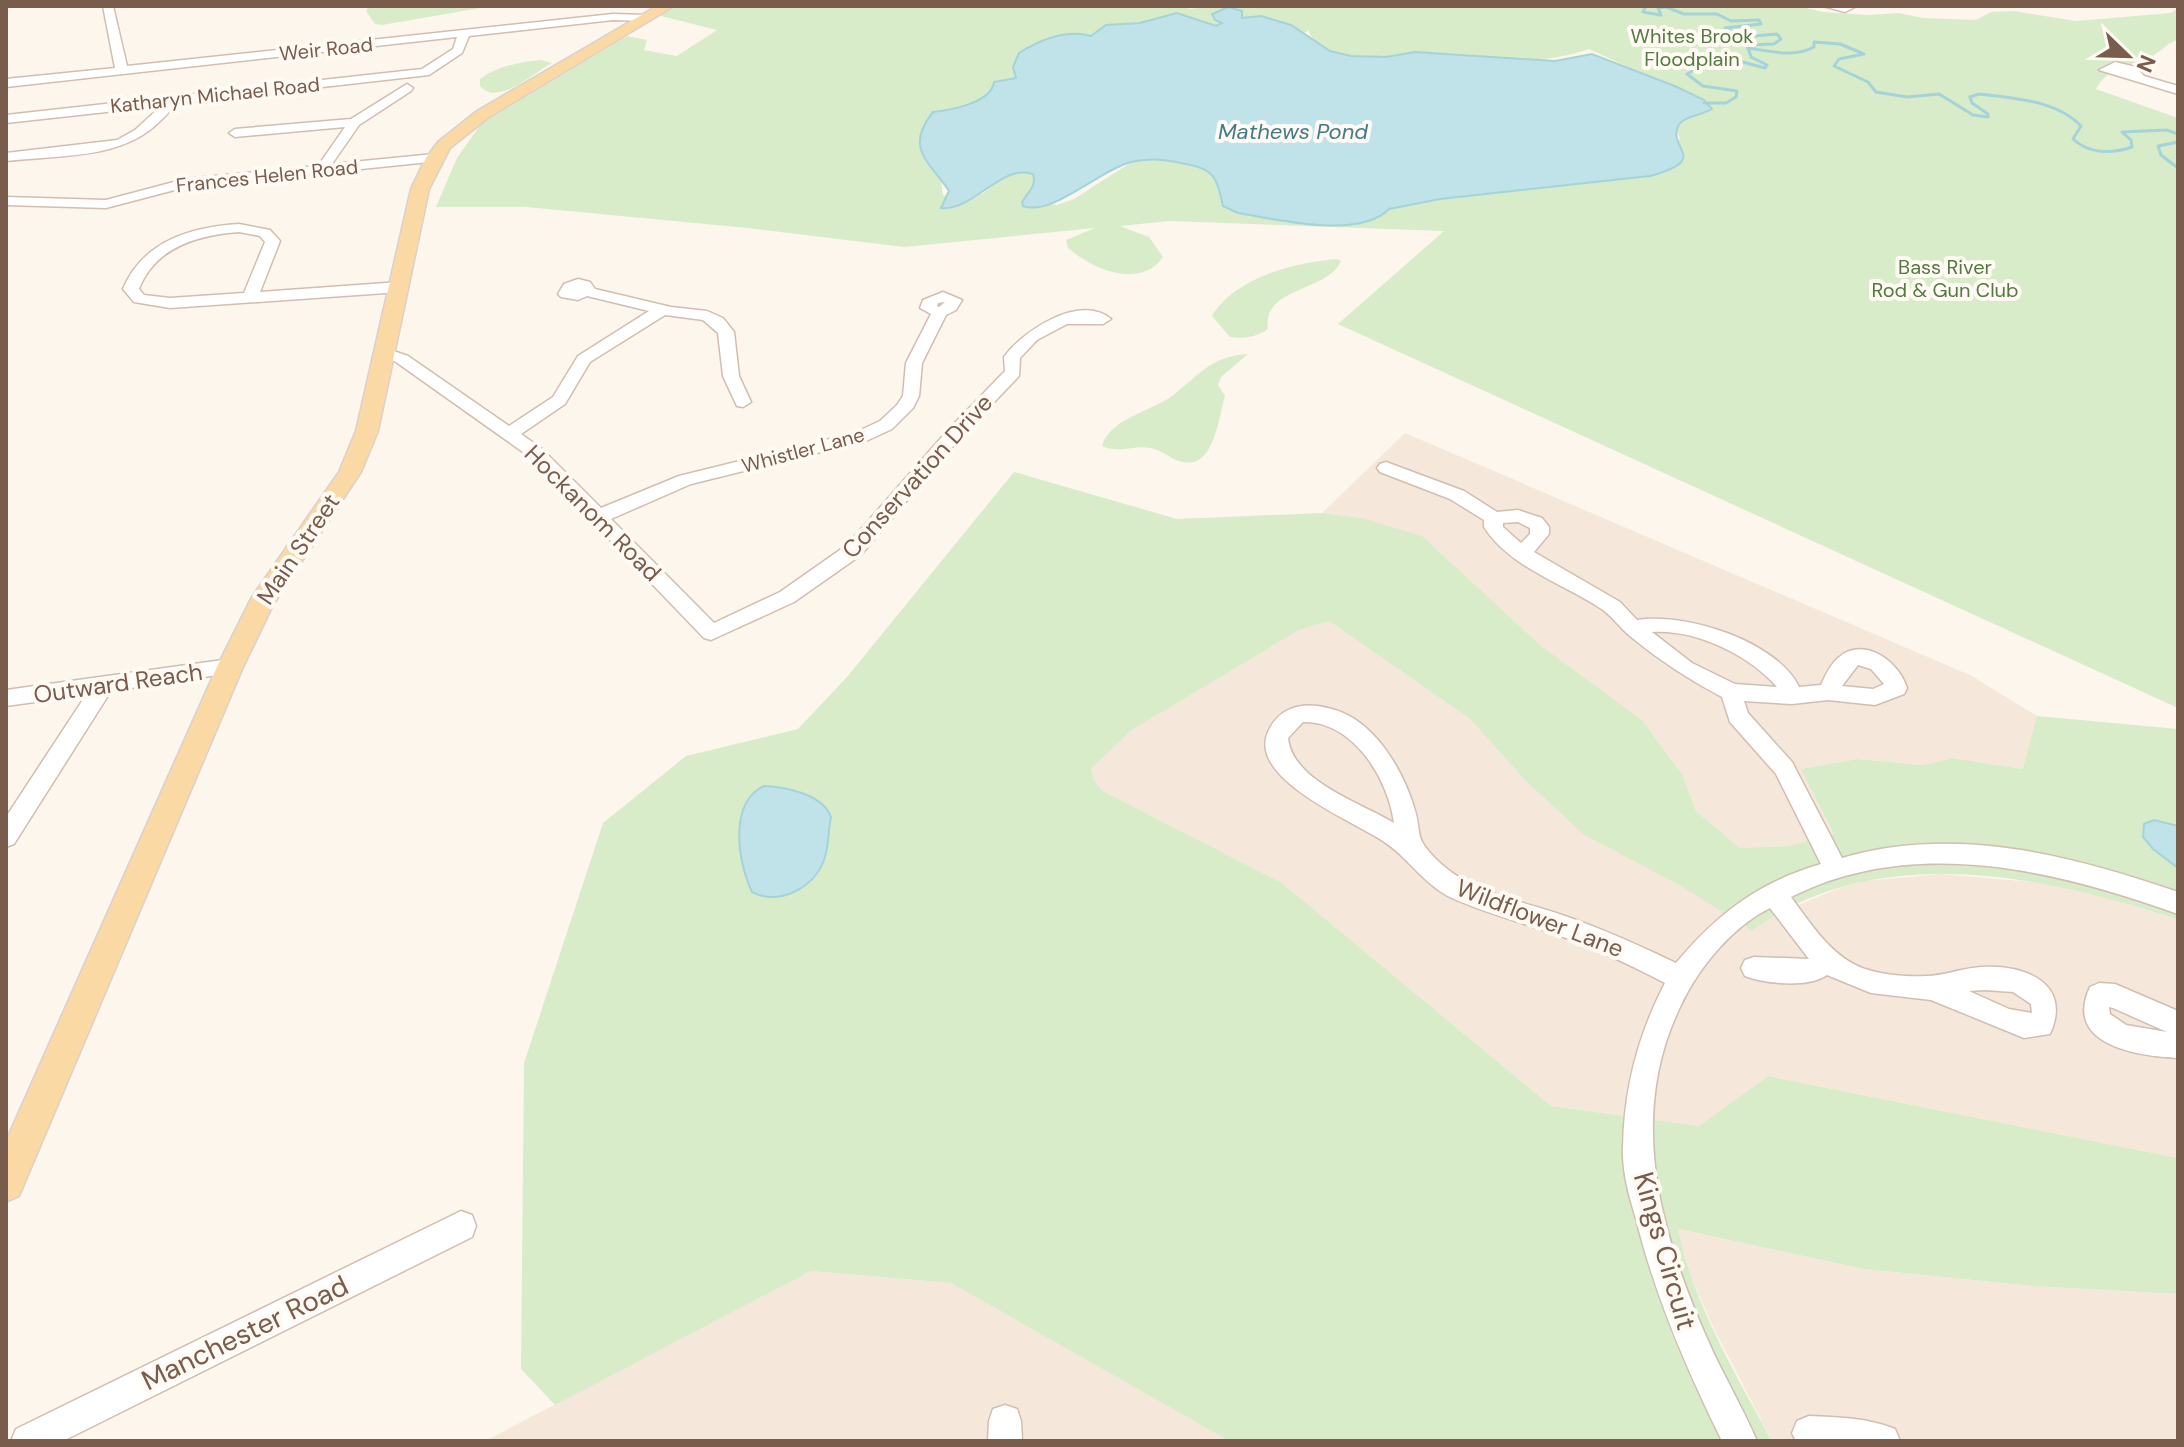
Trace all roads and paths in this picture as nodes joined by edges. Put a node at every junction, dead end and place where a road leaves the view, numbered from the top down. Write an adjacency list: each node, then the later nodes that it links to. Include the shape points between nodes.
1 (108, 6): 6 (street)
2 (1828, 6): 3 (street)
3 (1852, 6)
4 (656, 12): 5 (street, Weir Road); 16 (main road, Main Street, via 483,114)
5 (464, 33): 6 (street, Weir Road); 11 (street, Katharyn Michael Road, via 453,56 425,72)
6 (122, 71): 8 (street, Weir Road)
7 (2135, 77): 10 (street)
8 (6, 83)
9 (407, 88): 13 (street)
10 (2178, 90)
11 (166, 101): 12 (street, Katharyn Michael Road); 15 (street, via 167,107 139,133 113,146)
12 (6, 119)
13 (354, 122): 14 (street); 17 (street)
14 (235, 133)
15 (6, 157)
16 (434, 158): 17 (street, Frances Helen Road); 19 (main road, Main Street, via 420,189)
17 (322, 170): 18 (street, Frances Helen Road, via 185,183 106,204)
18 (10, 204)
19 (400, 287): 21 (street); 25 (main road, Main Street)
20 (586, 291): 22 (street)
21 (250, 298): 21 (street, via 273,241 252,229 212,232 166,247 131,289 136,297 155,303)
22 (662, 310): 26 (street, via 707,316 721,325 729,341 735,389); 27 (street, via 584,359 559,400)
23 (940, 312): 29 (street, Whistler Lane, via 914,363 911,396 886,425 860,437 663,488)
24 (1103, 319): 33 (street, Conservation Drive, via 1060,319 1036,331 1012,357 1013,372 854,550 787,597)
25 (385, 353): 27 (street, Hockanom Road, via 402,359); 34 (main road, Main Street, via 356,462 261,603)
26 (743, 402)
27 (511, 433): 29 (street, Hockanom Road)
28 (1386, 468): 30 (street, via 1457,495)
29 (599, 517): 33 (street, Hockanom Road)
30 (1494, 518): 31 (street, via 1500,537); 31 (street, via 1526,516 1537,522 1539,536)
31 (1521, 553): 32 (street, via 1613,607)
32 (1633, 628): 36 (street, via 1685,668); 38 (street, via 1672,625 1752,654 1777,671)
33 (711, 633)
34 (230, 667): 35 (street, Outward Reach); 51 (main road, Main Street)
35 (103, 686): 39 (street, Outward Reach); 40 (street)
36 (1731, 692): 38 (street); 42 (street, via 1738,716 1784,768)
37 (1828, 692): 38 (street)
38 (1792, 696)
39 (6, 698)
40 (6, 837)
41 (1408, 847): 41 (street, Wildflower Lane, via 1325,798 1284,762 1277,748 1278,732 1288,720 1317,715 1355,732 1392,779 1403,806); 47 (street, Wildflower Lane, via 1457,889 1610,944)
42 (1836, 869): 43 (street, Kings Circuit); 44 (street, Kings Circuit, via 1927,853 2006,858 2073,871)
43 (1773, 893): 45 (street); 47 (street, Kings Circuit, via 1730,921)
44 (2178, 903)
45 (1828, 959): 46 (street, via 1812,971); 48 (street, via 1851,976)
46 (1754, 968)
47 (1680, 978): 55 (street, Kings Circuit, via 1655,1029 1645,1073 1637,1148 1642,1190 1682,1320)
48 (1933, 988)
49 (2178, 1024): 50 (street, via 2115,996 2099,995 2096,1001 2098,1015 2110,1031 2127,1041)
50 (2178, 1045)
51 (6, 1183)
52 (461, 1226): 54 (street, Manchester Road)
53 (1809, 1433): 56 (street)
54 (28, 1441)
55 (1740, 1441)
56 (1883, 1441)

